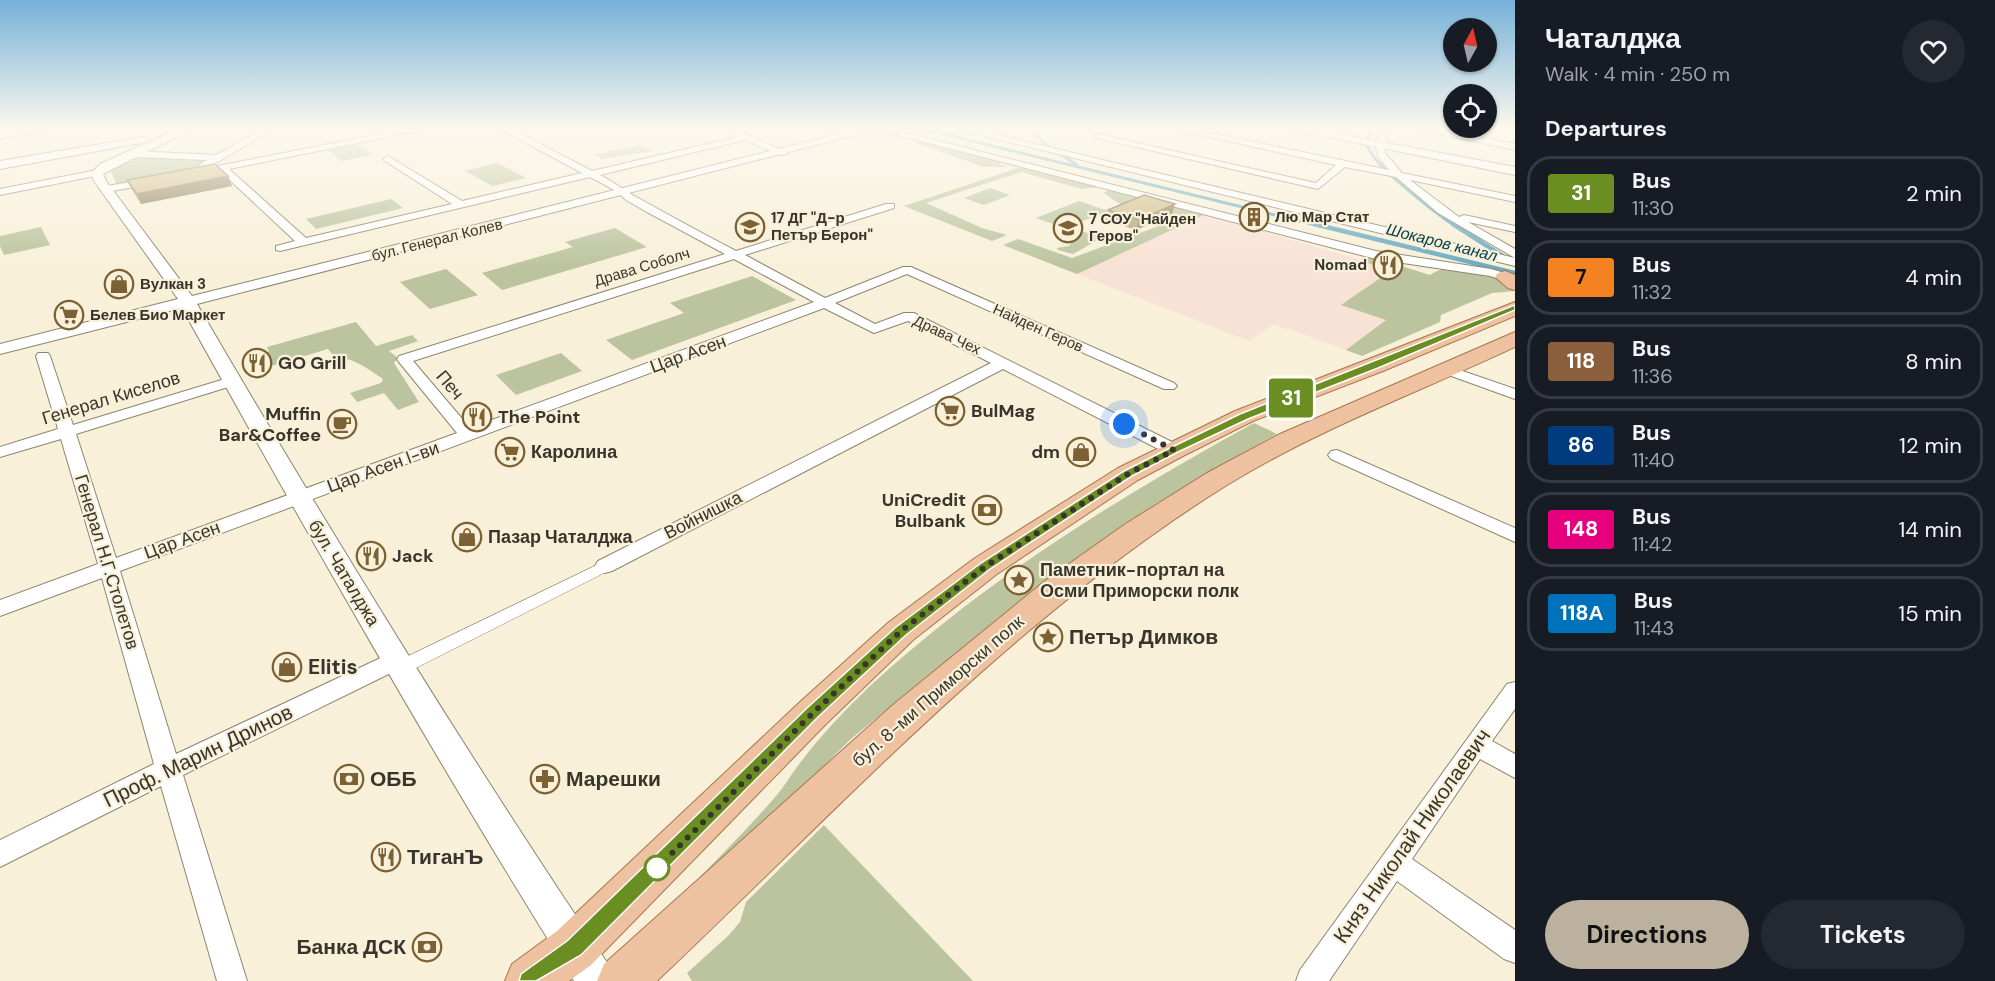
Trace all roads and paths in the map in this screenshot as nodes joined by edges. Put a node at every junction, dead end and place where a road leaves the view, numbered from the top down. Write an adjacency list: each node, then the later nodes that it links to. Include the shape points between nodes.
1 (78, 175): 17 (street)
2 (102, 175): 16 (street, бул. Чаталджа)
3 (232, 175): 25 (street)
4 (413, 175): 21 (street)
5 (587, 175): 21 (street)
6 (591, 175): 18 (street, Драва Чех)
7 (700, 175): 18 (street, бул. Генерал Колев)
8 (1060, 175): 30 (street, via 1366,252)
9 (1151, 175): 19 (street)
10 (1267, 175): 14 (street)
11 (1331, 175): 14 (street, via 1318,186)
12 (1397, 175): 23 (street)
13 (1400, 175): 20 (street)
14 (1277, 177): 19 (street)
15 (167, 178): 16 (street)
16 (107, 189): 31 (street, бул. Чаталджа)
17 (0, 192)
18 (625, 194): 28 (street, Драва Чех); 31 (street, бул. Генерал Колев)
19 (1246, 197): 30 (street)
20 (1515, 199)
21 (461, 205): 25 (street)
22 (890, 206): 28 (street, Драва Соболч)
23 (1448, 214): 24 (street); 27 (street)
24 (1515, 229)
25 (304, 243): 26 (street)
26 (280, 248)
27 (1515, 254)
28 (734, 255): 32 (street, Драва Чех); 37 (street, Драва Соболч)
29 (907, 270): 32 (street, Цар Асен); 41 (street, Найден Геров)
30 (1510, 273)
31 (187, 302): 35 (street, бул. Генерал Колев); 40 (street, бул. Чаталджа)
32 (824, 303): 38 (street, Драва Чех, via 874,329 909,316); 44 (street, Цар Асен)
33 (1515, 308): 45 (main road, via 1244,416)
34 (1515, 339): 39 (main road, бул. 8-ми Приморски полк)
35 (0, 349)
36 (43, 356): 43 (street, Генерал Н.Г.Столетов)
37 (404, 359): 44 (street, Печ)
38 (1003, 363): 45 (street, Драва Чех); 51 (street, Войнишка)
39 (1448, 370): 42 (street); 64 (main road, бул. 8-ми Приморски полк, via 1290,439 1217,478 1065,584 856,761)
40 (233, 381): 43 (street, Генерал Киселов); 48 (street, бул. Чаталджа)
41 (1169, 386)
42 (1515, 394)
43 (68, 431): 46 (street, Генерал Киселов); 50 (street, Генерал Н.Г.Столетов)
44 (467, 435): 48 (street, Цар Асен I-ви)
45 (1174, 450): 61 (main road, via 1128,474 986,566 901,631 813,713)
46 (0, 452)
47 (1337, 455): 49 (street)
48 (298, 496): 50 (street, Цар Асен); 53 (street, бул. Чаталджа)
49 (1515, 536)
50 (110, 566): 52 (street, Цар Асен); 57 (street, Генерал Н.Г.Столетов)
51 (605, 566): 53 (street, Войнишка)
52 (0, 608)
53 (399, 664): 57 (street, Проф. Марин Дринов); 61 (street, бул. Чаталджа)
54 (1515, 691): 55 (street, Княз Николай Николаевич)
55 (1476, 744): 56 (street); 59 (street, Княз Николай Николаевич)
56 (1515, 767)
57 (167, 770): 58 (street, Проф. Марин Дринов); 62 (street, Генерал Н.Г.Столетов)
58 (0, 854)
59 (1393, 862): 60 (street); 65 (street, Княз Николай Николаевич)
60 (1515, 948)
61 (585, 965): 63 (main road)
62 (232, 981)
63 (529, 981)
64 (621, 981)
65 (1311, 981)

